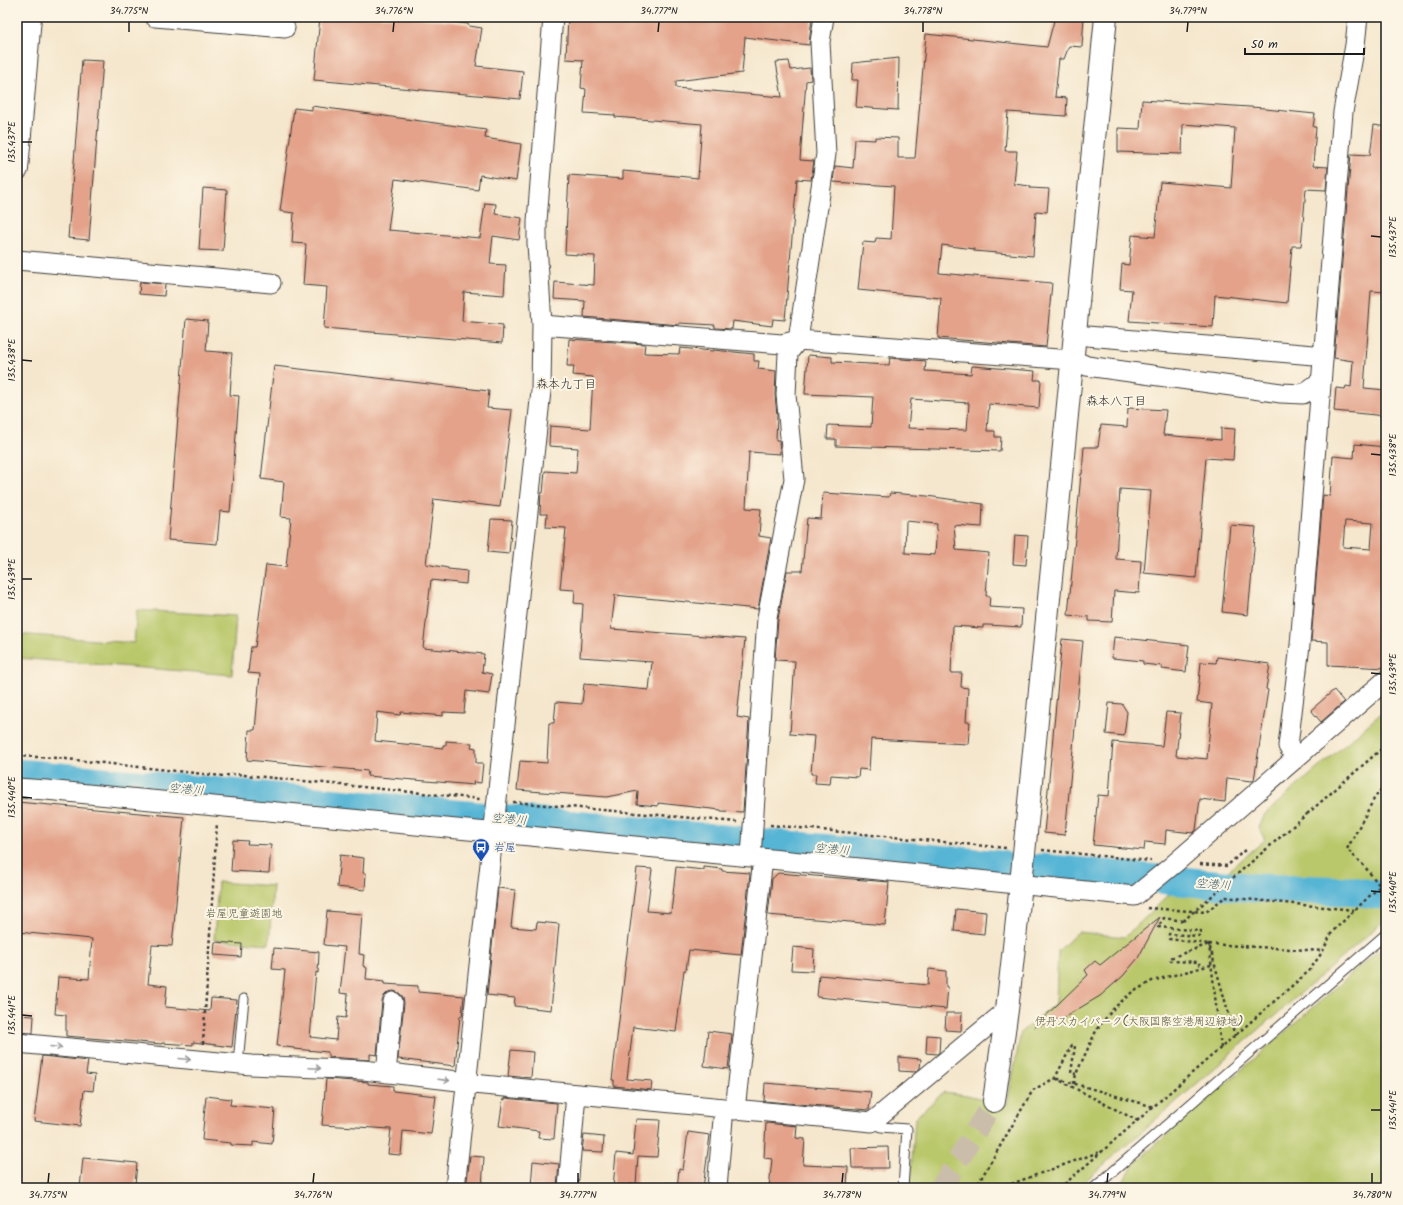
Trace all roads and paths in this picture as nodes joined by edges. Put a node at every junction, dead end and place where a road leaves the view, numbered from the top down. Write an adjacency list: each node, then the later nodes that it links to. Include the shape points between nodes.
1 (30, 17): 8 (street)
2 (155, 17): 7 (street)
3 (553, 17): 11 (street, via 537,221)
4 (824, 17): 13 (street, via 820,42 826,154)
5 (1106, 17): 12 (street)
6 (1358, 17): 16 (street, via 1343,112)
7 (285, 28)
8 (17, 169)
9 (17, 260): 10 (street)
10 (271, 283)
11 (542, 326): 13 (street, via 782,344); 23 (street, via 541,391)
12 (1075, 335): 14 (street); 15 (street)
13 (798, 340): 15 (street); 26 (street, via 788,353 786,395 794,479 767,618 753,825)
14 (1314, 355)
15 (1073, 360): 16 (street, via 1087,366 1281,393 1303,394); 29 (street)
16 (1321, 381): 19 (street, via 1300,645 1288,746)
17 (1386, 680): 19 (street)
18 (1386, 745): 34 (path, bridge, via 1183,921 1164,918 1158,927 1201,931 1200,936 1169,934 1169,939)
19 (1296, 759): 27 (street)
20 (1386, 783): 30 (path, via 1374,799 1347,849)
21 (17, 788): 22 (street)
22 (218, 806): 23 (street); 44 (path)
23 (494, 829): 26 (street); 49 (street)
24 (1246, 849): 27 (path, via 1227,866)
25 (1038, 850): 27 (path)
26 (755, 855): 29 (street); 54 (street)
27 (1175, 864): 29 (street, via 1135,896)
28 (1386, 881): 30 (path)
29 (1021, 884): 40 (street)
30 (1380, 886): 32 (path)
31 (1144, 908): 32 (path, via 1206,912 1225,897)
32 (1354, 910): 35 (path, via 1332,932)
33 (1386, 934): 65 (lane)
34 (1209, 944): 35 (path); 36 (path); 37 (path, via 1170,958 1171,961 1200,962); 41 (path)
35 (1323, 951): 41 (path, via 1309,972)
36 (1211, 965): 37 (path); 43 (path)
37 (1200, 967): 47 (path, via 1152,981 1131,993 1114,1008 1097,1029)
38 (244, 999): 45 (lane)
39 (393, 1002): 46 (street)
40 (1007, 1010): 52 (street); 55 (street)
41 (1235, 1036): 43 (path)
42 (17, 1043): 44 (street, one-way to 44)
43 (1221, 1049): 53 (path)
44 (202, 1060): 45 (street)
45 (238, 1064): 46 (street, one-way to 46)
46 (386, 1073): 49 (street, one-way to 49)
47 (1076, 1074): 48 (path, via 1071,1073 1075,1046 1072,1045); 50 (path)
48 (1055, 1078): 50 (path); 56 (path); 62 (path, via 1033,1090 980,1182)
49 (467, 1082): 51 (street); 58 (street)
50 (1074, 1084): 53 (path)
51 (576, 1094): 54 (street); 59 (street)
52 (994, 1101)
53 (1154, 1107): 56 (path)
54 (729, 1109): 55 (street, via 872,1122); 60 (street)
55 (875, 1119): 61 (lane, via 881,1127 908,1129)
56 (1138, 1121): 57 (path)
57 (1104, 1150): 63 (path); 64 (path)
58 (455, 1188)
59 (568, 1188)
60 (717, 1188)
61 (903, 1188)
62 (974, 1188)
63 (1000, 1188)
64 (1060, 1188)
65 (1094, 1188)

